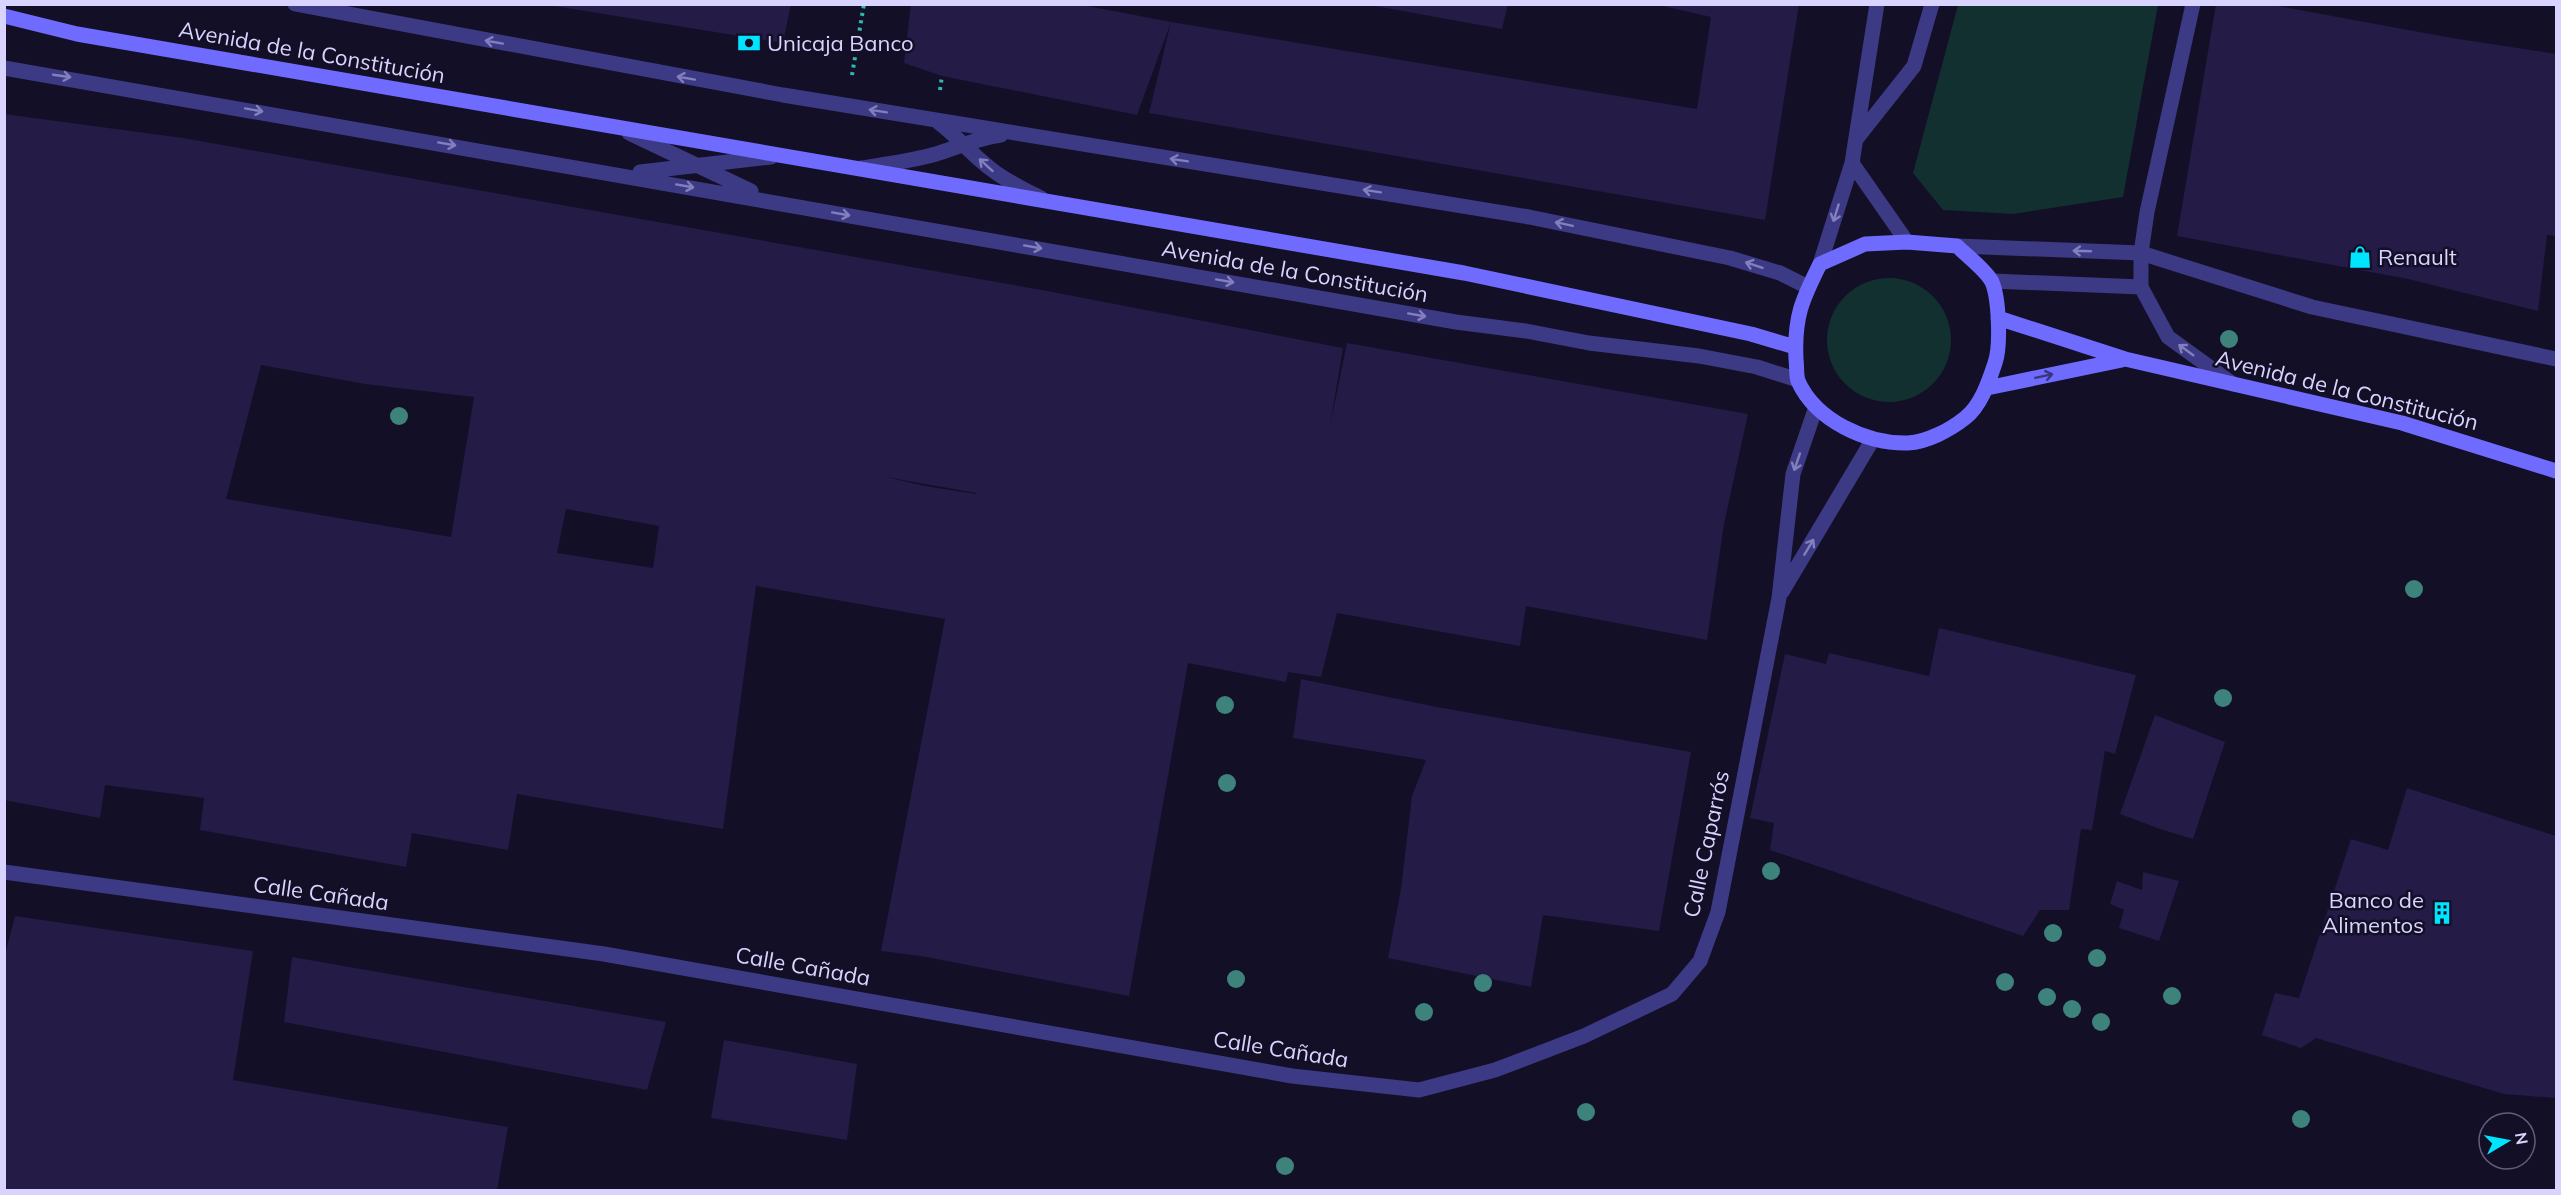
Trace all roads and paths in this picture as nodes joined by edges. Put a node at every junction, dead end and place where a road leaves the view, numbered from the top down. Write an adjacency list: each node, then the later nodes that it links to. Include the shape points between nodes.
1 (295, 4): 8 (street, Avenida de la Constitución, one-way to 1)
2 (864, 4): 8 (path)
3 (1877, 4): 12 (street)
4 (1932, 4): 12 (street, via 1914,66)
5 (2193, 4): 23 (street)
6 (4, 16): 10 (main road, Avenida de la Constitución, via 77,34)
7 (4, 68): 18 (street, Avenida de la Constitución, one-way to 18)
8 (847, 106): 9 (street, Avenida de la Constitución, one-way to 8)
9 (936, 120): 11 (street, Avenida de la Constitución); 13 (street, Avenida de la Constitución)
10 (612, 126): 14 (main road, Avenida de la Constitución); 16 (street, Avenida de la Constitución, via 650,141)
11 (1016, 133): 13 (street); 26 (street, Avenida de la Constitución, one-way to 11, via 1780,273 1730,258 1529,217)
12 (1856, 141): 15 (street)
13 (964, 143): 17 (street, via 910,160); 19 (street, Avenida de la Constitución, one-way to 13, via 1011,184)
14 (784, 156): 16 (street, Avenida de la Constitución); 17 (main road, Avenida de la Constitución)
15 (1852, 163): 21 (street); 24 (street, one-way to 24)
16 (696, 167): 18 (street, Avenida de la Constitución); 20 (street, Avenida de la Constitución)
17 (857, 168): 19 (main road, Avenida de la Constitución)
18 (607, 172): 20 (street, Avenida de la Constitución, one-way to 20)
19 (1049, 201): 29 (main road, Avenida de la Constitución, via 1464,273)
20 (784, 204): 32 (street, Avenida de la Constitución, one-way to 32, via 1456,322 1699,356)
21 (1907, 242): 22 (main road); 24 (main road, via 1864,244)
22 (1957, 246): 23 (street, one-way to 22); 25 (main road)
23 (2141, 253): 27 (street); 31 (street, via 2312,307)
24 (1820, 264): 26 (main road)
25 (1992, 281): 27 (street); 28 (main road)
26 (1809, 287): 29 (main road, via 1796,320)
27 (2141, 287): 33 (street, one-way to 27, via 2168,337)
28 (1998, 318): 30 (main road, Avenida de la Constitución); 34 (main road, via 1999,352)
29 (1796, 347): 32 (main road)
30 (2125, 359): 33 (main road, Avenida de la Constitución); 34 (main road, Avenida de la Constitución, one-way to 30)
31 (2556, 359)
32 (1798, 380): 35 (main road)
33 (2234, 384): 37 (main road, Avenida de la Constitución, via 2402,423)
34 (1987, 388): 36 (main road, via 1967,417 1934,437 1909,443)
35 (1816, 406): 36 (main road, via 1845,428); 38 (street, Calle Caparrós, one-way to 38, via 1793,474)
36 (1873, 439): 38 (street, Calle Caparrós, one-way to 36)
37 (2556, 471)
38 (1779, 598): 40 (street, Calle Caparrós, via 1718,912 1700,961 1672,994)
39 (4, 872): 40 (street, Calle Cañada, via 604,954 1292,1076 1419,1090 1495,1070)
40 (1584, 1036)

